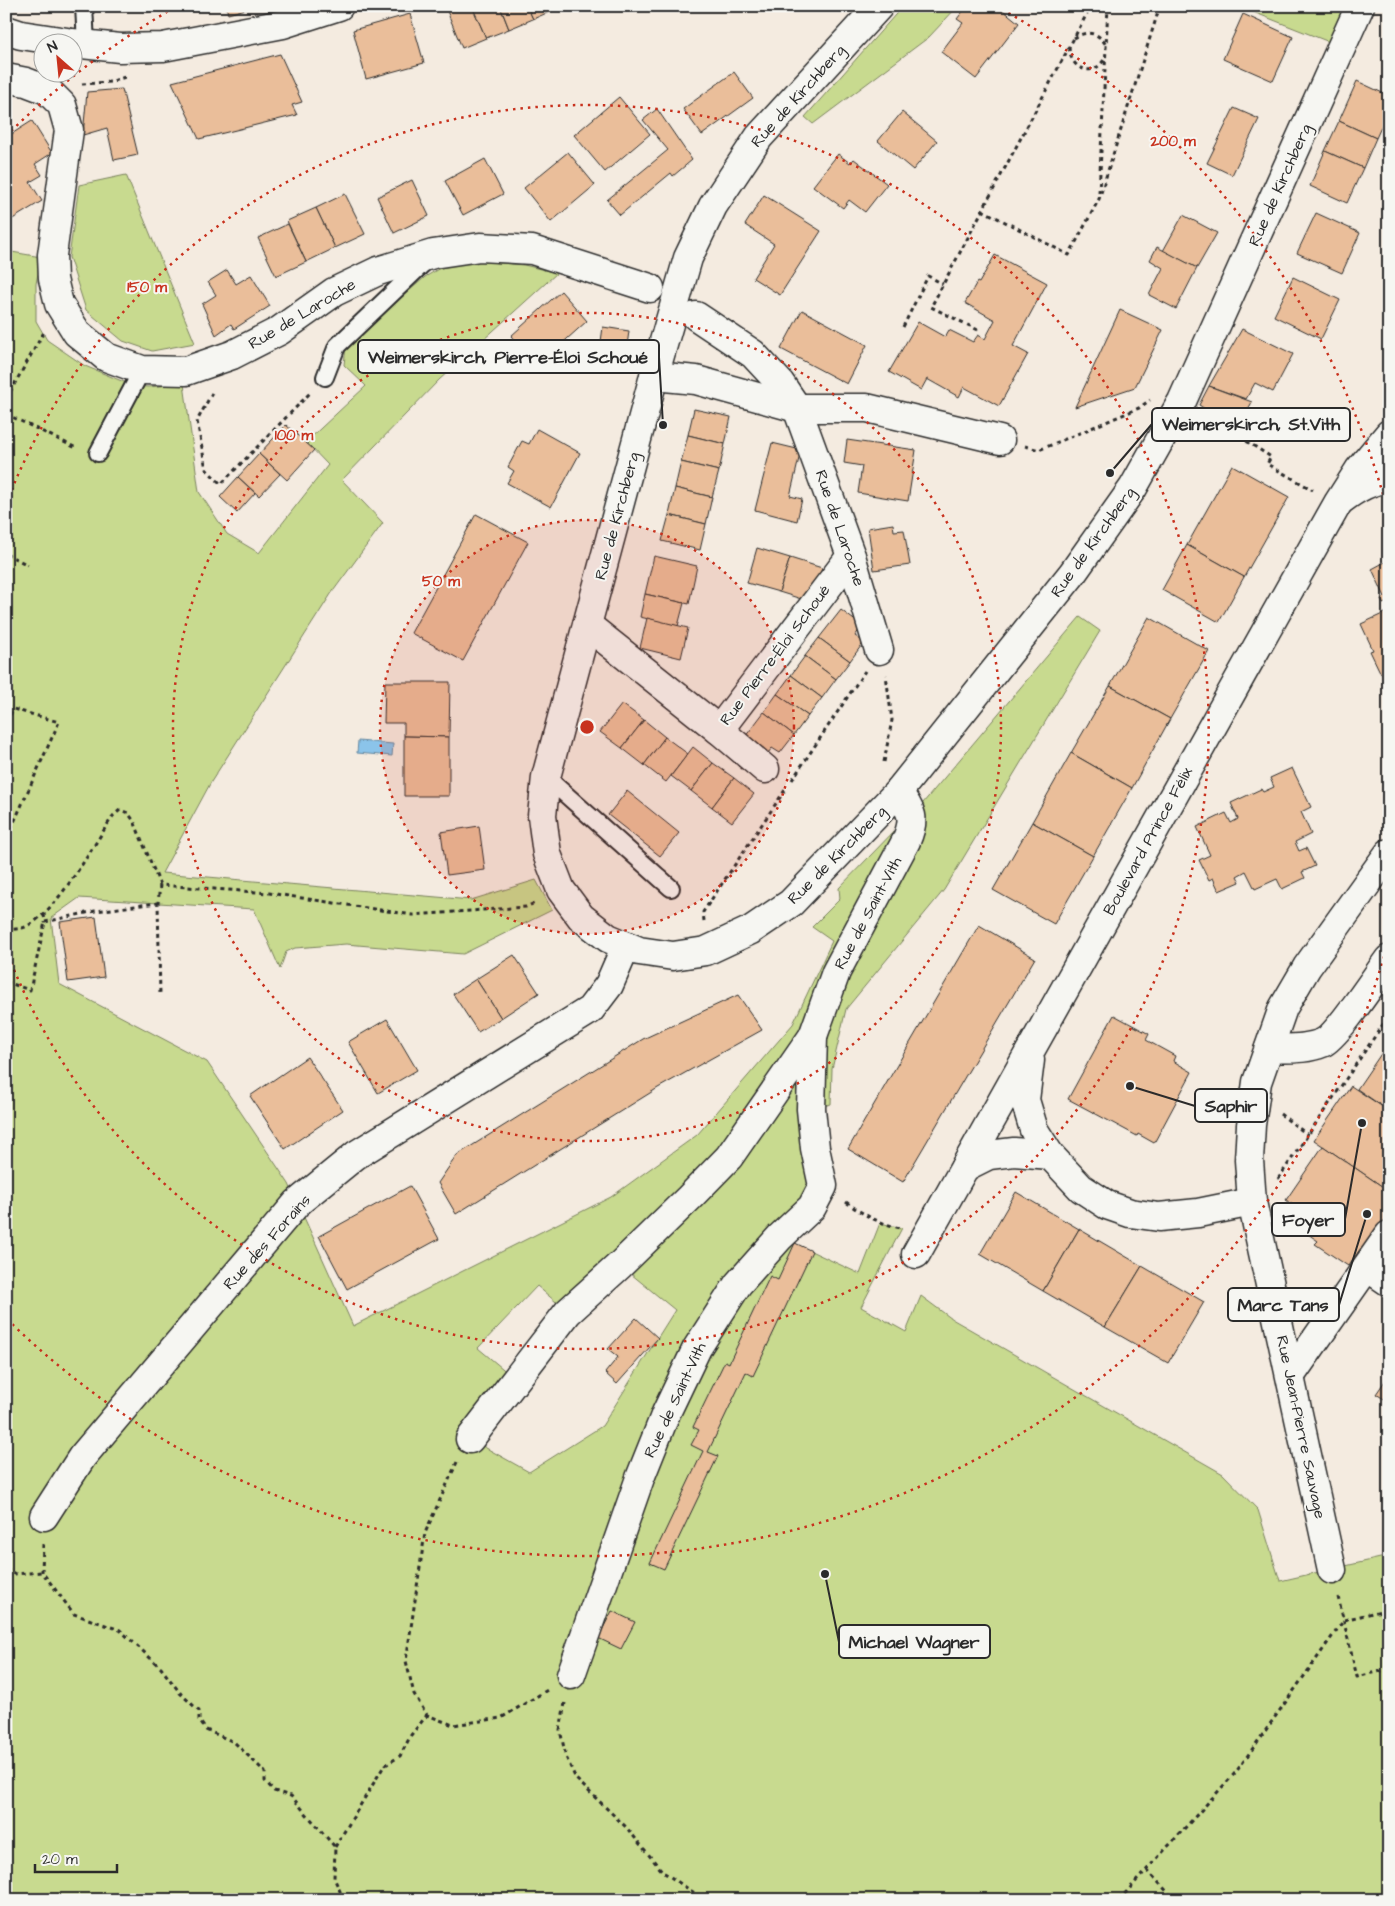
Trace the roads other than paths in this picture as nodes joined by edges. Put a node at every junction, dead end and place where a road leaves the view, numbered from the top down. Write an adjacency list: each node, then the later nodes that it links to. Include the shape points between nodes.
1 (84, 6): 6 (lane)
2 (339, 6): 8 (street, via 283,24 163,47 120,48)
3 (879, 6): 14 (street, Rue de Kirchberg, via 759,137 713,206 688,258)
4 (1360, 6): 28 (street, Rue de Kirchberg, via 1182,401 1133,488 1072,574)
5 (6, 30): 7 (street)
6 (78, 32)
7 (32, 37)
8 (82, 44)
9 (6, 78): 13 (street, Rue de Laroche, via 47,90 62,105 69,130 52,254 59,304 77,333 106,357)
10 (432, 254): 11 (street, Rue de Laroche, via 480,247 532,250); 13 (street, Rue de Laroche, via 378,271 334,292 279,330 232,355 186,371); 15 (lane, via 337,346)
11 (650, 288)
12 (706, 322): 16 (street, Rue de Laroche, via 753,354 780,383)
13 (142, 370): 19 (lane)
14 (654, 376): 16 (street, via 696,380); 23 (street, Rue de Kirchberg)
15 (325, 377)
16 (796, 408): 18 (street, via 867,408); 22 (street, Rue de Laroche)
17 (1389, 434): 21 (street, Boulevard Prince Félix, via 1358,470)
18 (1000, 440)
19 (98, 453)
20 (1389, 478): 21 (street, via 1355,489)
21 (1338, 503): 33 (street, Boulevard Prince Félix)
22 (851, 556): 24 (street, Rue de Laroche); 25 (street, Rue Pierre-Éloi Schoué)
23 (587, 625): 25 (street, Rue Pierre-Éloi Schoué); 27 (street, Rue de Kirchberg)
24 (879, 650)
25 (718, 730): 26 (street, Rue Pierre-Éloi Schoué)
26 (765, 769)
27 (546, 777): 30 (lane); 31 (street, Rue de Kirchberg, via 543,825 547,854 561,890 581,917 608,938)
28 (898, 792): 31 (street, Rue de Kirchberg, via 791,903 751,930 706,951 673,956); 34 (street, Rue de Saint-Vith, via 909,808 912,828 836,972)
29 (1389, 853): 35 (street, Rue Jean-Pierre Sauvage, via 1307,967 1283,1008)
30 (671, 888)
31 (626, 946): 45 (street, Rue des Forains, via 609,985 590,1010 356,1155 297,1203 82,1457)
32 (1389, 959): 35 (street, via 1339,1029 1325,1042 1310,1048)
33 (1042, 1029): 36 (street, via 1029,1063 1025,1100 1034,1130); 37 (street, Boulevard Prince Félix)
34 (813, 1036): 44 (street, Rue de Saint-Vith, via 729,1157 568,1312); 47 (street, Rue de Saint-Vith, via 811,1109 823,1186 812,1207 738,1284 697,1348 640,1478)
35 (1268, 1049): 38 (street, Rue Jean-Pierre Sauvage, via 1257,1082 1251,1125)
36 (1050, 1155): 37 (street, via 1014,1152 989,1155); 38 (street, via 1080,1188 1107,1205 1130,1213 1159,1217)
37 (965, 1167): 40 (street, Boulevard Prince Félix)
38 (1252, 1202): 43 (street, Rue Jean-Pierre Sauvage)
39 (1389, 1235): 41 (street)
40 (919, 1247)
41 (1366, 1267): 42 (street); 43 (street)
42 (1389, 1282)
43 (1291, 1375): 46 (street, Rue Jean-Pierre Sauvage)
44 (470, 1439)
45 (44, 1516)
46 (1332, 1570)
47 (571, 1675)

